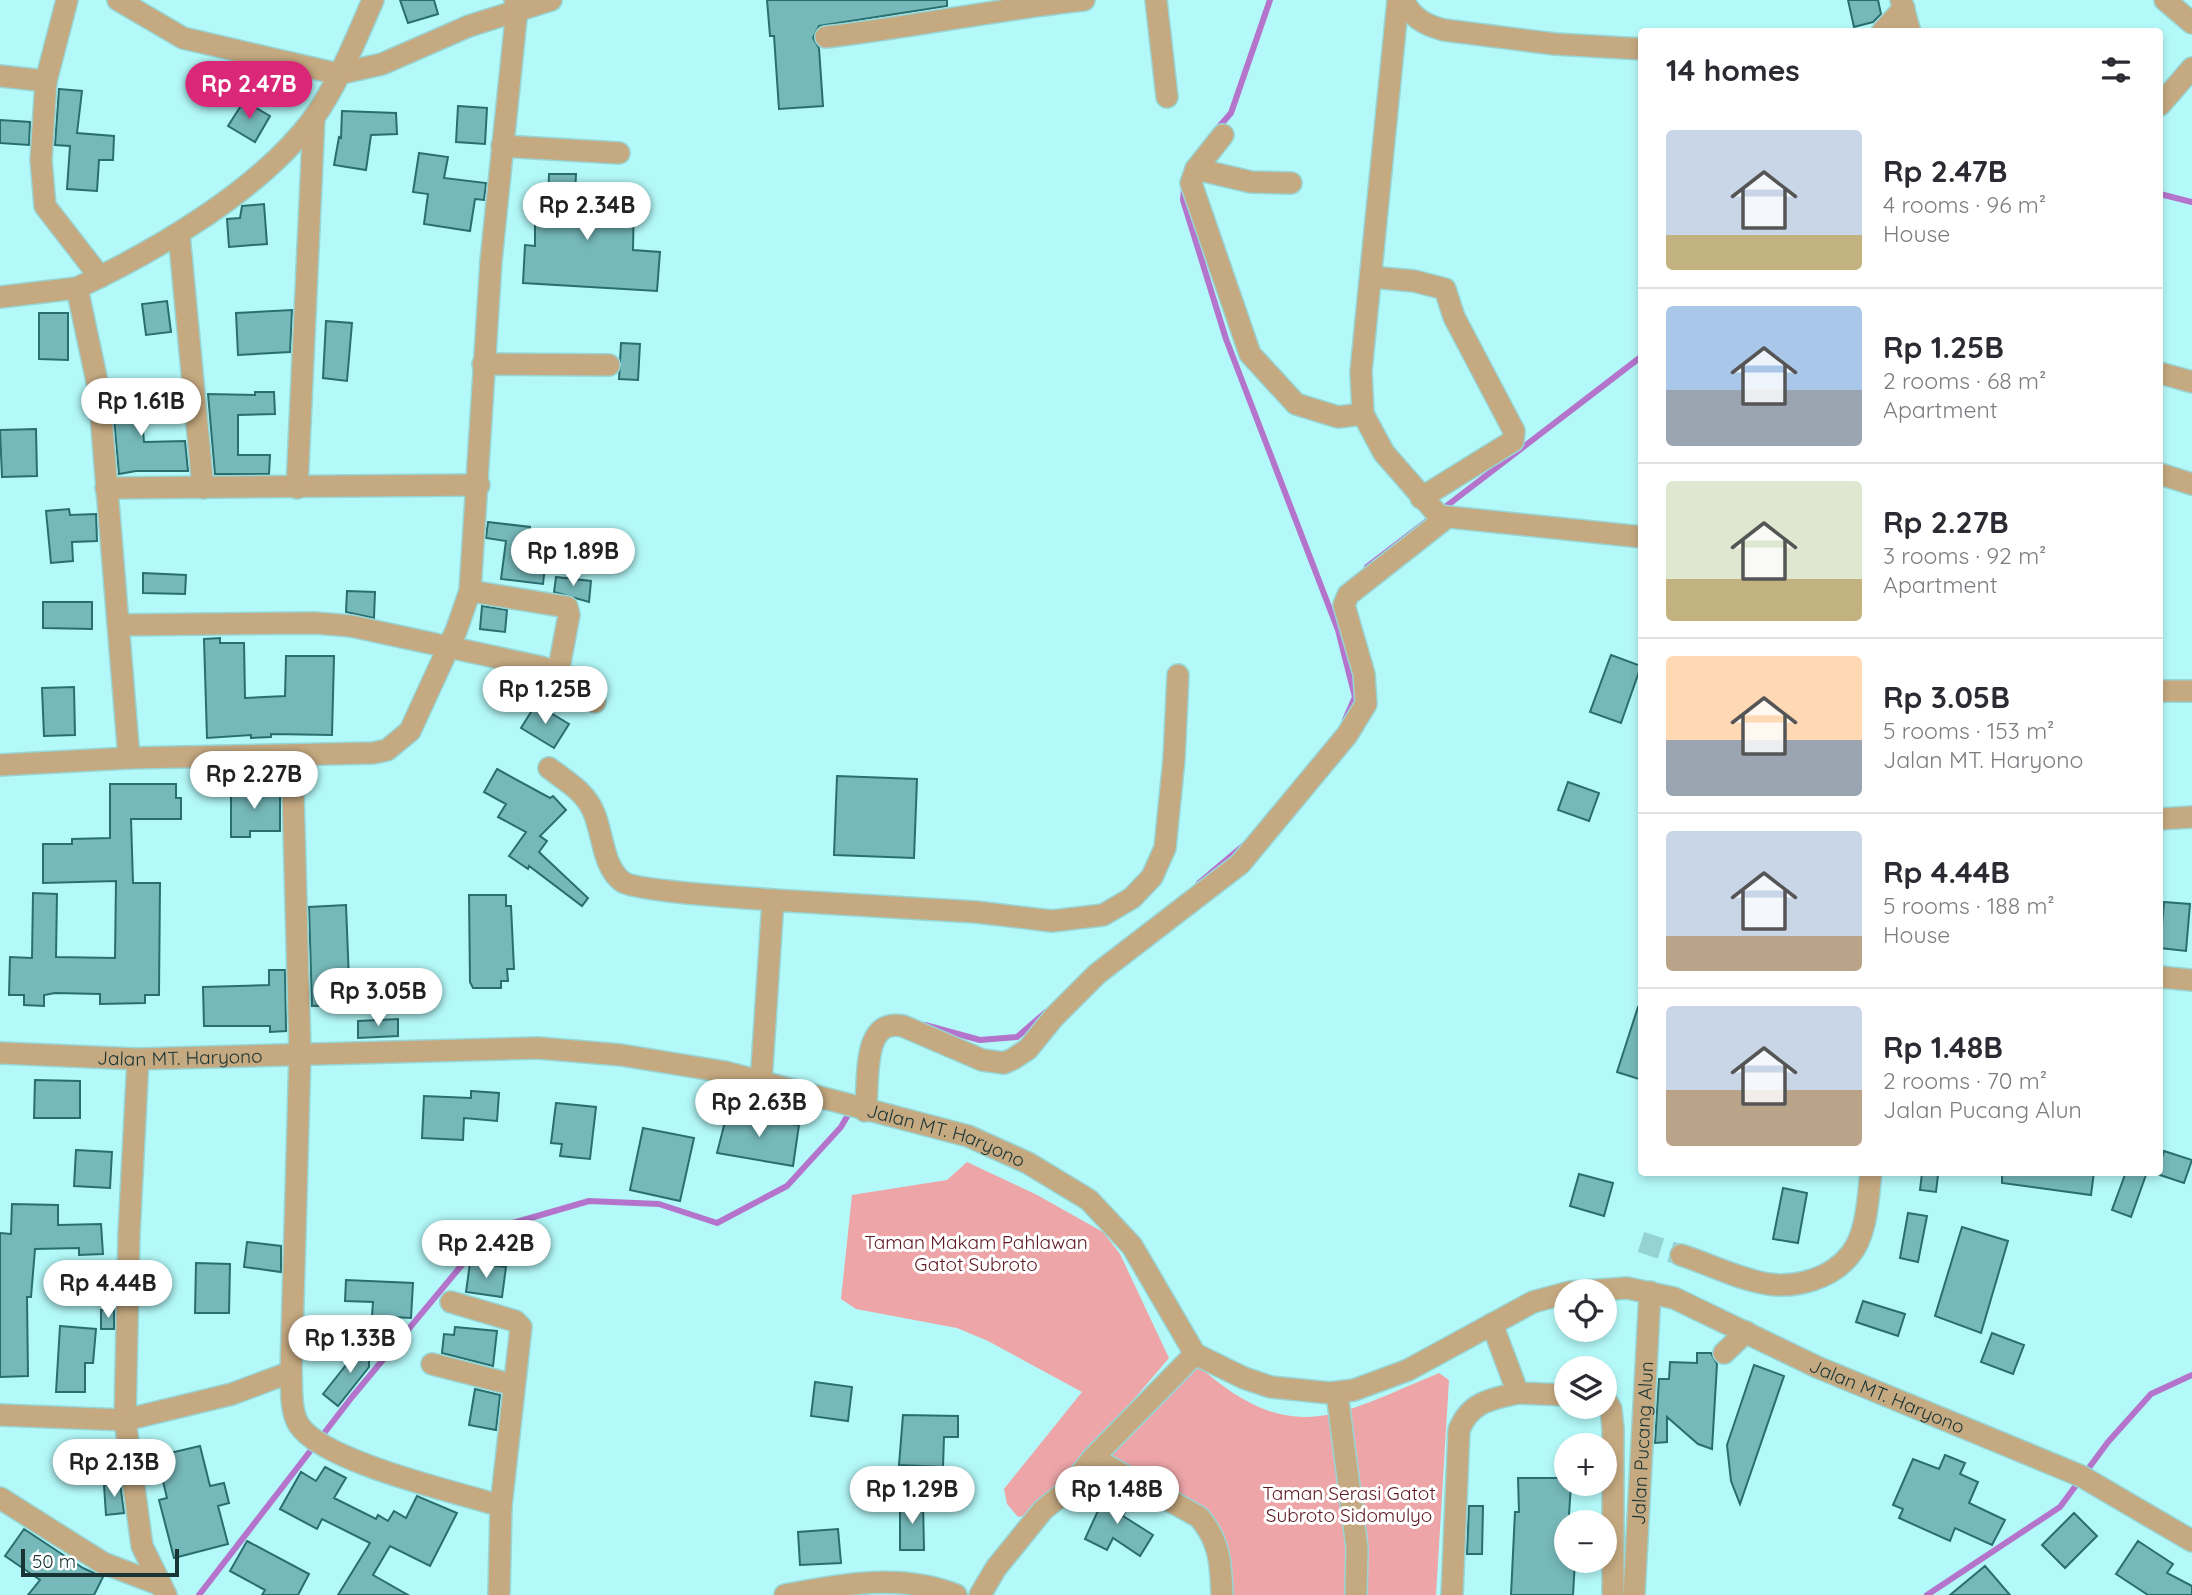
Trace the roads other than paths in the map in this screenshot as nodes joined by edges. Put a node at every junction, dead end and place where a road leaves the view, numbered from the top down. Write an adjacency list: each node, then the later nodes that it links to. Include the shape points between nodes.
1 (67, 0): 19 (street)
2 (118, 0): 17 (street, via 183,38)
3 (373, 0): 17 (street)
4 (551, 0): 10 (street)
5 (1084, 0): 14 (street)
6 (1156, 0): 21 (street)
7 (1400, 0): 15 (street, via 1415,18 1444,30); 31 (street, via 1388,74)
8 (2170, 2): 11 (street)
9 (1902, 4): 12 (street); 13 (street)
10 (516, 5): 17 (street, via 382,64); 25 (street)
11 (2192, 23)
12 (1885, 28)
13 (1909, 28)
14 (826, 37)
15 (1638, 49)
16 (2192, 68): 20 (street)
17 (338, 74): 23 (street)
18 (0, 76): 19 (street)
19 (46, 81): 30 (street, via 41,160 45,206)
20 (2185, 91): 22 (street)
21 (1167, 97)
22 (2163, 103)
23 (314, 117): 29 (street, via 276,159); 42 (street)
24 (1223, 135): 27 (street)
25 (502, 146): 26 (street); 34 (street)
26 (619, 153)
27 (1196, 169): 28 (street, via 1251,181); 36 (street, via 1191,183 1195,199 1250,354 1296,404 1338,417)
28 (1291, 183)
29 (178, 234): 30 (street); 41 (street)
30 (100, 277): 32 (street)
31 (1371, 277): 36 (street, via 1361,371); 43 (street, via 1445,289 1454,317 1514,431 1513,441)
32 (77, 288): 33 (street); 40 (street, via 99,391)
33 (0, 297)
34 (483, 364): 35 (street); 39 (street)
35 (609, 366)
36 (1363, 414): 43 (street, via 1384,453)
37 (2163, 475): 38 (street)
38 (2192, 484)
39 (479, 485): 42 (street); 45 (street)
40 (106, 488): 41 (street); 46 (street)
41 (203, 488): 42 (street)
42 (297, 488)
43 (1433, 510): 44 (street); 66 (street, via 1348,595 1344,605 1364,674 1366,704 1347,735 1240,864 1097,974 1028,1049 1013,1059 1004,1063 982,1060 903,1026 883,1029 872,1043)
44 (1638, 536)
45 (470, 591): 47 (street); 48 (street, via 567,607)
46 (119, 625): 47 (street, via 314,623 351,626); 54 (street)
47 (447, 648): 48 (street); 53 (street, via 410,731 387,750)
48 (558, 673): 52 (street)
49 (1178, 675): 59 (street, via 1165,848 1152,877 1132,898 1103,915 1052,921)
50 (2163, 691): 51 (street)
51 (2192, 691)
52 (594, 702)
53 (292, 755): 54 (street); 62 (street)
54 (129, 758): 55 (street)
55 (0, 765)
56 (549, 768): 59 (street, via 579,790 594,811 611,869 622,881)
57 (2192, 817): 58 (street)
58 (2163, 819)
59 (773, 900): 65 (street)
60 (2163, 977): 61 (street)
61 (2192, 980)
62 (300, 1052): 64 (street, Jalan MT. Haryono); 65 (street, Jalan MT. Haryono, via 538,1048 621,1055); 78 (street)
63 (0, 1053): 64 (street, Jalan MT. Haryono)
64 (138, 1059): 85 (street)
65 (761, 1082): 66 (street, Jalan MT. Haryono)
66 (865, 1111): 76 (street, Jalan MT. Haryono, via 968,1136 1028,1163 1089,1200 1132,1246)
67 (1871, 1176): 68 (street, via 1856,1246 1842,1263 1811,1281 1790,1286 1767,1284)
68 (1681, 1255)
69 (1617, 1290): 70 (street, Jalan MT. Haryono)
70 (1650, 1292): 74 (street, Jalan MT. Haryono, via 1674,1298); 99 (street, Jalan Pucang Alun)
71 (1554, 1296): 73 (street, Jalan MT. Haryono, via 1532,1302)
72 (451, 1302): 79 (street, via 520,1323)
73 (1492, 1324): 80 (street, Jalan MT. Haryono, via 1408,1370); 81 (street)
74 (1746, 1332): 75 (street); 89 (street, Jalan MT. Haryono, via 1817,1367 2081,1476)
75 (1724, 1353)
76 (1195, 1354): 80 (street, Jalan MT. Haryono, via 1271,1387); 86 (street)
77 (432, 1364): 79 (street)
78 (291, 1372): 85 (street, via 232,1394); 88 (street, via 295,1418 320,1443 371,1466)
79 (514, 1385): 88 (street)
80 (1337, 1392): 91 (street, via 1357,1548)
81 (1518, 1392): 82 (street); 97 (street, via 1483,1401 1471,1409 1459,1430)
82 (1554, 1394)
83 (0, 1415): 85 (street)
84 (1612, 1419): 98 (street)
85 (125, 1420): 90 (street, via 142,1546)
86 (1093, 1458): 95 (street, via 1069,1489 1043,1510); 96 (street, via 1199,1517 1218,1546)
87 (0, 1499): 90 (street, via 103,1563)
88 (501, 1506): 92 (street)
89 (2187, 1534)
90 (163, 1590)
91 (1356, 1592)
92 (499, 1595)
93 (785, 1595): 94 (street, via 875,1582 923,1586)
94 (956, 1595)
95 (980, 1595)
96 (1222, 1595)
97 (1452, 1595)
98 (1612, 1595)
99 (1634, 1595)

